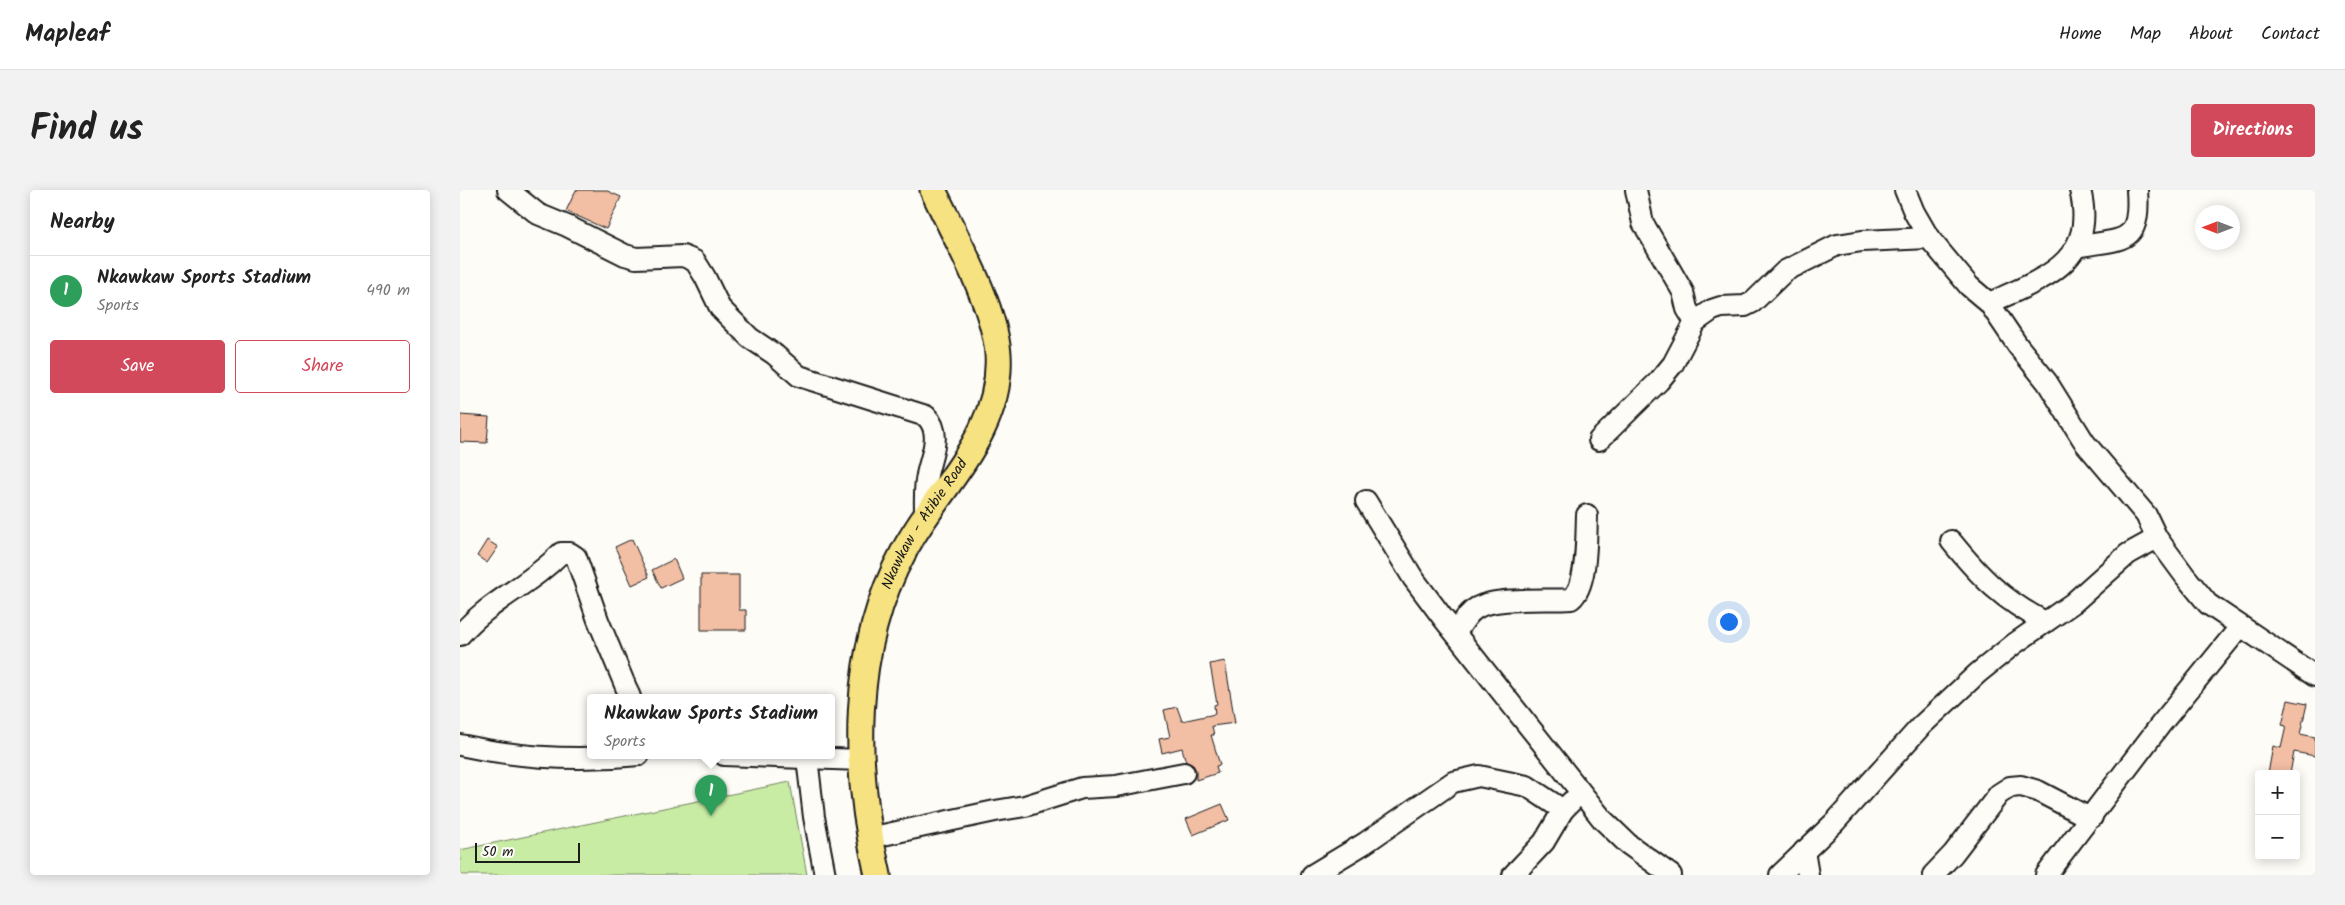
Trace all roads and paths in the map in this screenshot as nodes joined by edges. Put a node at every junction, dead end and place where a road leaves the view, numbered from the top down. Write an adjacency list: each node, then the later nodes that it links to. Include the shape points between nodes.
1 (508, 190): 13 (street, via 538,214 625,256 683,256 694,261 706,277 720,308 750,338 799,376 926,416 932,422 934,442 924,492)
2 (933, 190): 13 (main road, Nkawkaw - Atibie Road, via 983,299 994,330 998,355 996,382 984,428 958,472)
3 (1636, 190): 10 (street, via 1643,223 1683,292 1687,309)
4 (1905, 190): 7 (street)
5 (2080, 190): 8 (street, via 2084,215)
6 (2137, 190): 8 (street, via 2139,211 2136,226 2126,237)
7 (1929, 238): 9 (street, via 1969,286); 10 (street, via 1837,244 1785,271 1753,302 1712,310)
8 (2076, 247): 9 (street, via 2058,270)
9 (1989, 303): 15 (street, via 2047,382 2085,442 2146,515)
10 (1695, 322): 11 (street, via 1673,364)
11 (1599, 440)
12 (1366, 501): 19 (street, via 1413,578)
13 (925, 513): 27 (main road, Nkawkaw - Atibie Road, via 891,580 872,640 861,706)
14 (1588, 515): 19 (street, via 1577,595 1571,599 1490,604 1475,609)
15 (2157, 538): 17 (street, via 2128,554); 18 (street, via 2208,604)
16 (1951, 541): 17 (street, via 1990,586 2016,607)
17 (2045, 622): 33 (street, via 1978,673 1921,726 1835,822)
18 (2240, 627): 21 (street); 31 (street, via 2161,724)
19 (1456, 633): 29 (street)
20 (460, 635): 22 (street, via 473,620 539,574 561,553 570,553 576,557)
21 (2315, 676)
22 (629, 694)
23 (460, 745): 24 (street, via 543,757)
24 (587, 759)
25 (807, 759): 34 (street)
26 (834, 759): 27 (street)
27 (861, 760): 32 (main road, Nkawkaw - Atibie Road)
28 (1184, 773): 32 (street, via 1116,786 1082,788 1025,806)
29 (1581, 792): 30 (street); 38 (street, via 1628,844)
30 (1562, 810): 36 (street, via 1527,786 1479,776 1453,782); 37 (street, via 1544,842)
31 (2092, 817): 41 (street, via 2038,791 2021,786 2010,787 1999,794); 42 (street)
32 (870, 838): 35 (main road, Nkawkaw - Atibie Road)
33 (1804, 851): 39 (street); 40 (street)
34 (825, 875)
35 (878, 875)
36 (1312, 875)
37 (1513, 875)
38 (1671, 875)
39 (1780, 875)
40 (1808, 875)
41 (1932, 875)
42 (2046, 875)

